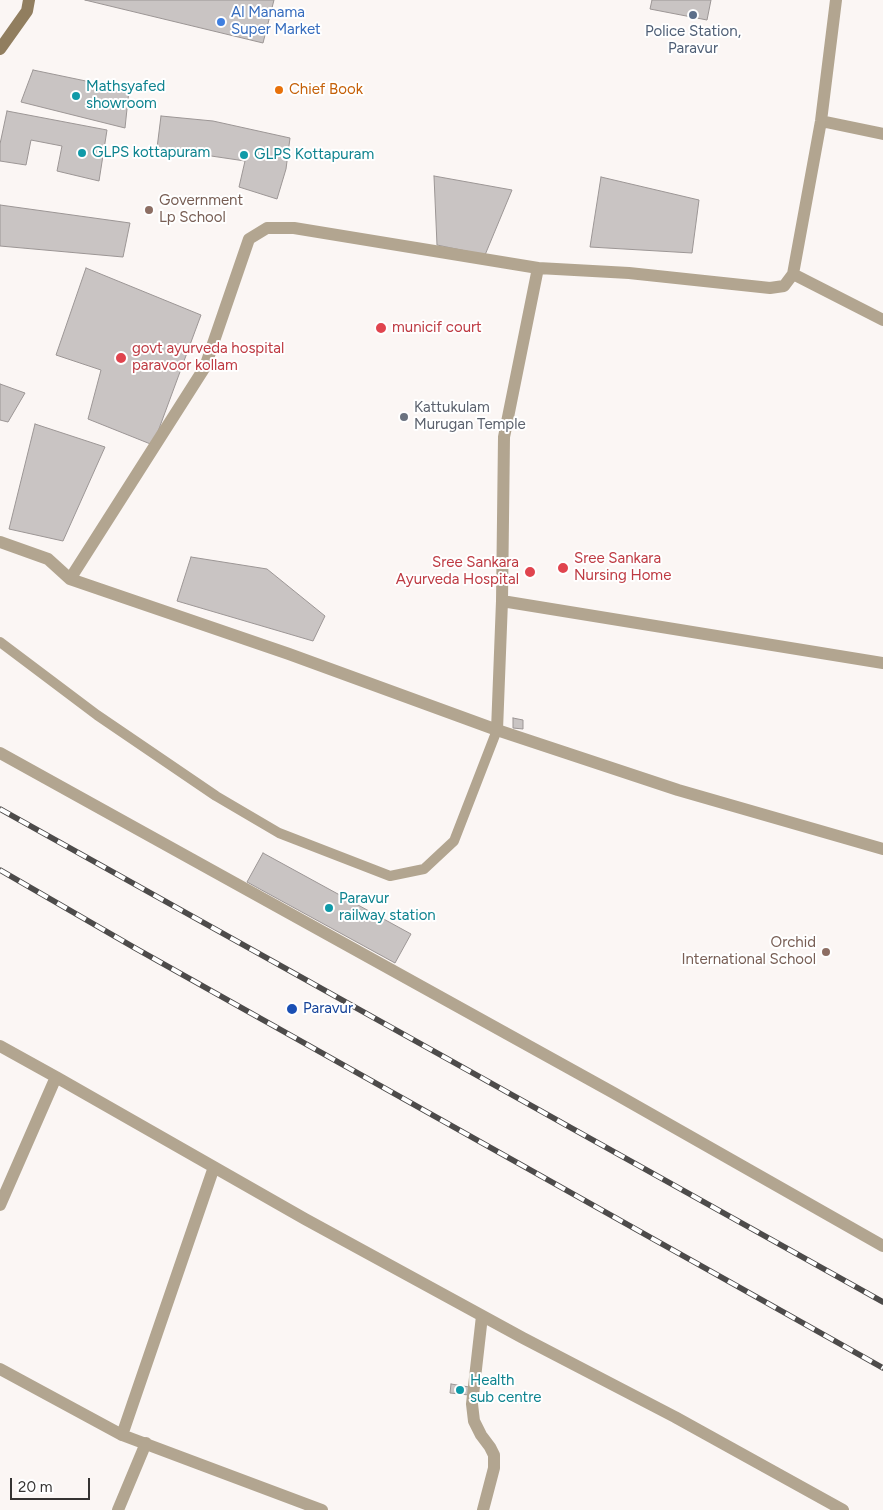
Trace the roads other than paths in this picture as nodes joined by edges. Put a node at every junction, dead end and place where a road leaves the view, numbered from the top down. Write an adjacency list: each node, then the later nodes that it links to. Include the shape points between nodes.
1 (29, 0): 3 (street, via 27,11)
2 (836, 0): 4 (street)
3 (0, 49)
4 (821, 120): 5 (street); 7 (street)
5 (883, 134)
6 (538, 268): 7 (street, via 629,273 770,288 784,286); 10 (street, via 294,228 268,228 249,239 205,367); 11 (street, via 504,437)
7 (793, 274): 8 (street)
8 (883, 320)
9 (0, 542): 10 (street, via 48,559)
10 (70, 579): 14 (street)
11 (502, 602): 13 (street); 14 (street)
12 (0, 642): 14 (lane, via 97,715 216,796 279,833 390,876 424,869 454,841)
13 (883, 663)
14 (497, 730): 16 (street, via 678,790)
15 (0, 753): 21 (street)
16 (883, 849)
17 (0, 1046): 18 (street)
18 (56, 1077): 19 (street); 20 (street)
19 (214, 1167): 22 (street); 24 (street)
20 (0, 1205)
21 (883, 1246)
22 (482, 1316): 26 (street, via 675,1417); 29 (street, via 472,1404 474,1421 494,1456)
23 (0, 1369): 24 (street)
24 (122, 1434): 25 (street)
25 (146, 1443): 27 (street); 28 (street)
26 (835, 1508)
27 (118, 1510)
28 (322, 1510)
29 (483, 1510)

